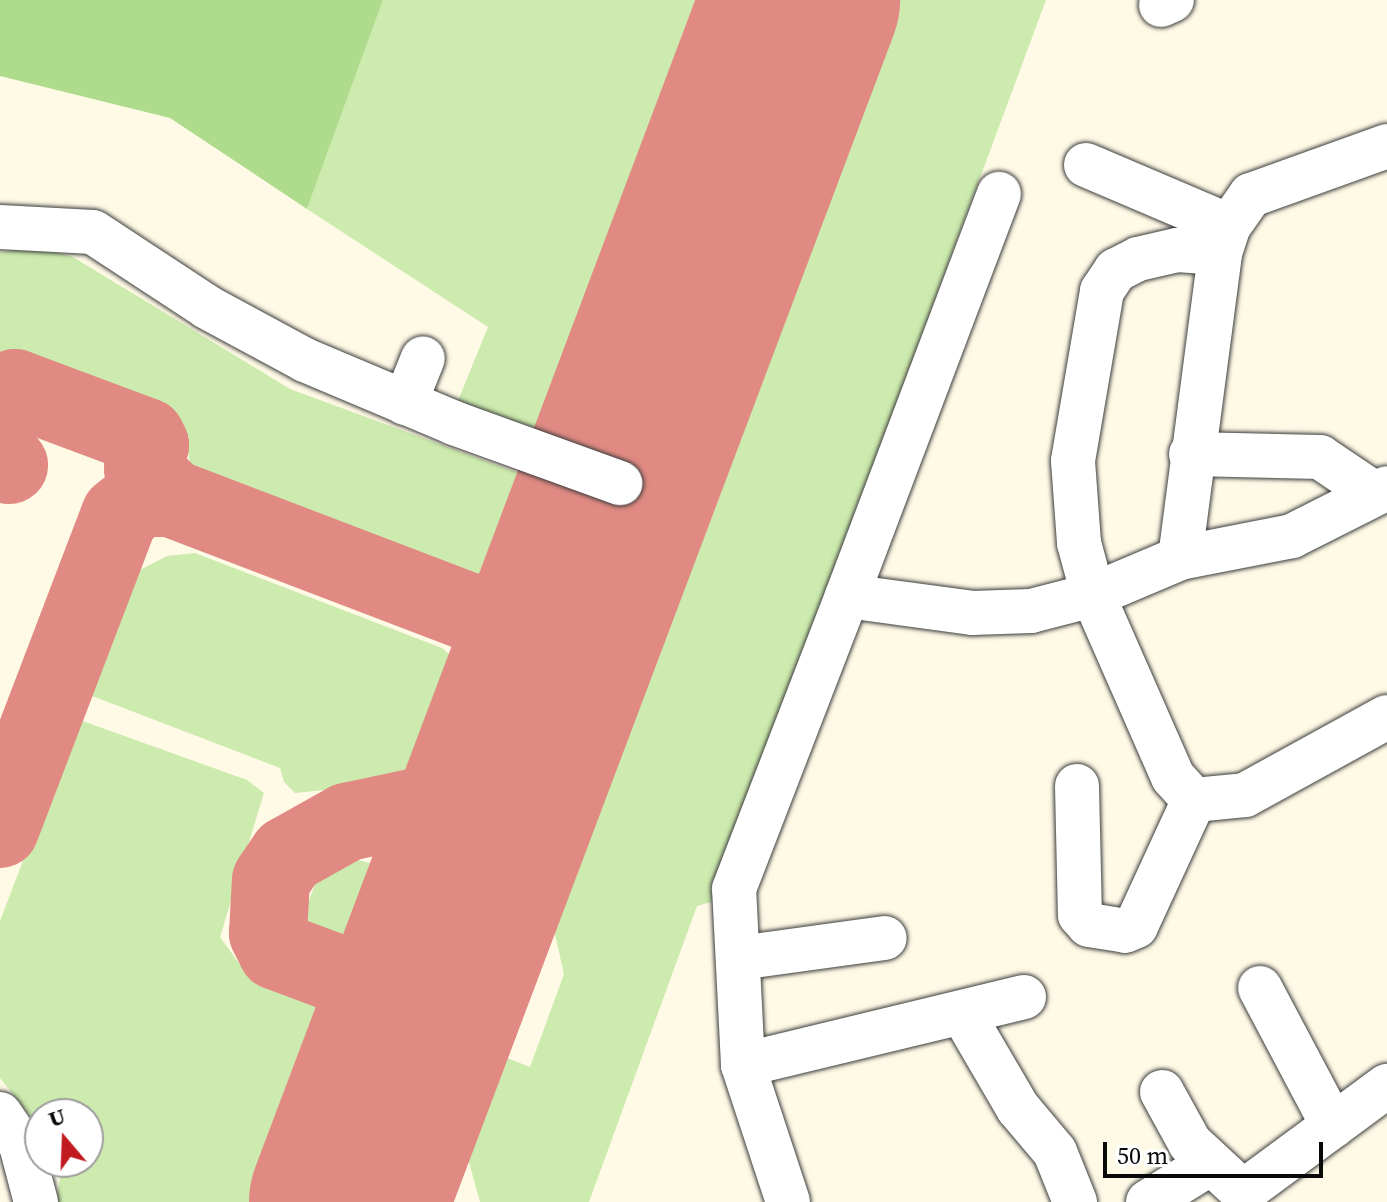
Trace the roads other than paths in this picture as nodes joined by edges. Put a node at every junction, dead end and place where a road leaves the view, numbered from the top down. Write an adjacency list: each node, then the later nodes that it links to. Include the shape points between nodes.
1 (1387, 146): 5 (street, via 1251,195)
2 (1086, 165): 5 (street)
3 (999, 194): 13 (street)
4 (0, 227): 7 (street, via 93,232 207,307 305,360)
5 (1224, 240): 8 (street); 12 (street, via 1138,259 1116,270 1102,291 1073,461 1079,543)
6 (423, 358): 7 (street)
7 (405, 403): 9 (street)
8 (1191, 454): 10 (street, via 1320,457); 11 (street)
9 (620, 483)
10 (1380, 490): 11 (street, via 1292,536)
11 (1180, 558): 12 (street)
12 (1093, 595): 13 (street, via 1004,614); 16 (street, via 1173,777)
13 (847, 596): 18 (street, via 734,889 732,917)
14 (1387, 717): 16 (street, via 1245,795)
15 (1077, 786): 16 (street, via 1080,915 1089,925 1125,931 1136,926)
16 (1194, 800)
17 (885, 938): 18 (street)
18 (739, 958): 22 (street)
19 (1260, 988): 26 (street)
20 (1024, 997): 21 (street)
21 (963, 1014): 22 (street); 31 (street, via 1018,1108 1055,1152)
22 (743, 1065): 30 (street)
23 (1387, 1086): 26 (street)
24 (1162, 1092): 27 (street, via 1190,1143)
25 (0, 1114): 29 (street, via 21,1145)
26 (1333, 1126): 28 (street)
27 (1209, 1164): 28 (street); 32 (street)
28 (1251, 1197)
29 (36, 1202)
30 (788, 1202)
31 (1075, 1202)
32 (1148, 1202)

